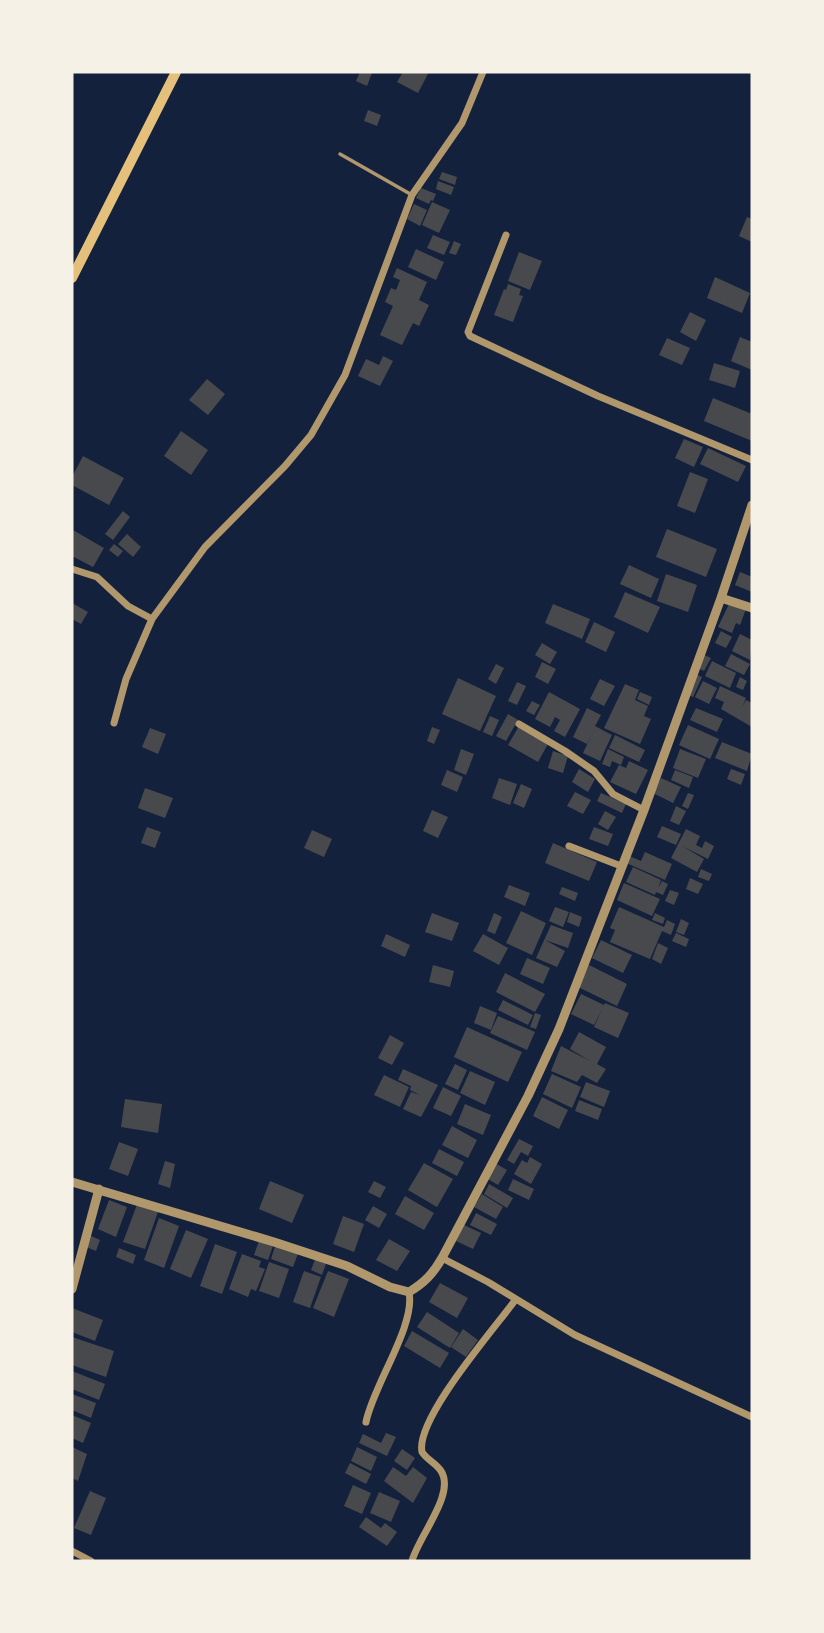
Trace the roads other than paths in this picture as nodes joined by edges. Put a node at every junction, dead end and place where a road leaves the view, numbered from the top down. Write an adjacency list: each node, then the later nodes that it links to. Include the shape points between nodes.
1 (176, 72): 6 (main road)
2 (483, 72): 4 (street, via 463,123)
3 (340, 154): 4 (lane)
4 (412, 195): 12 (street, via 345,376 311,435 205,547)
5 (506, 235): 7 (street, via 468,332 470,337)
6 (72, 278)
7 (752, 460)
8 (752, 505): 10 (street)
9 (72, 569): 12 (street, via 97,577 128,606)
10 (721, 598): 11 (street); 15 (street)
11 (752, 608)
12 (152, 618): 13 (street, via 126,679)
13 (114, 723)
14 (519, 724): 15 (street, via 594,771 613,794)
15 (644, 810): 17 (street)
16 (569, 846): 17 (street)
17 (621, 866): 20 (street, via 559,1029)
18 (72, 1182): 19 (street)
19 (99, 1189): 21 (street); 22 (street, via 347,1266)
20 (442, 1258): 22 (street, via 433,1274); 23 (street)
21 (72, 1289)
22 (409, 1293): 25 (street, via 405,1327)
23 (516, 1299): 24 (street, via 575,1335); 28 (street, via 452,1384 422,1435 422,1452 442,1471 446,1487)
24 (752, 1417)
25 (366, 1422)
26 (72, 1551): 27 (street)
27 (91, 1561)
28 (412, 1561)

